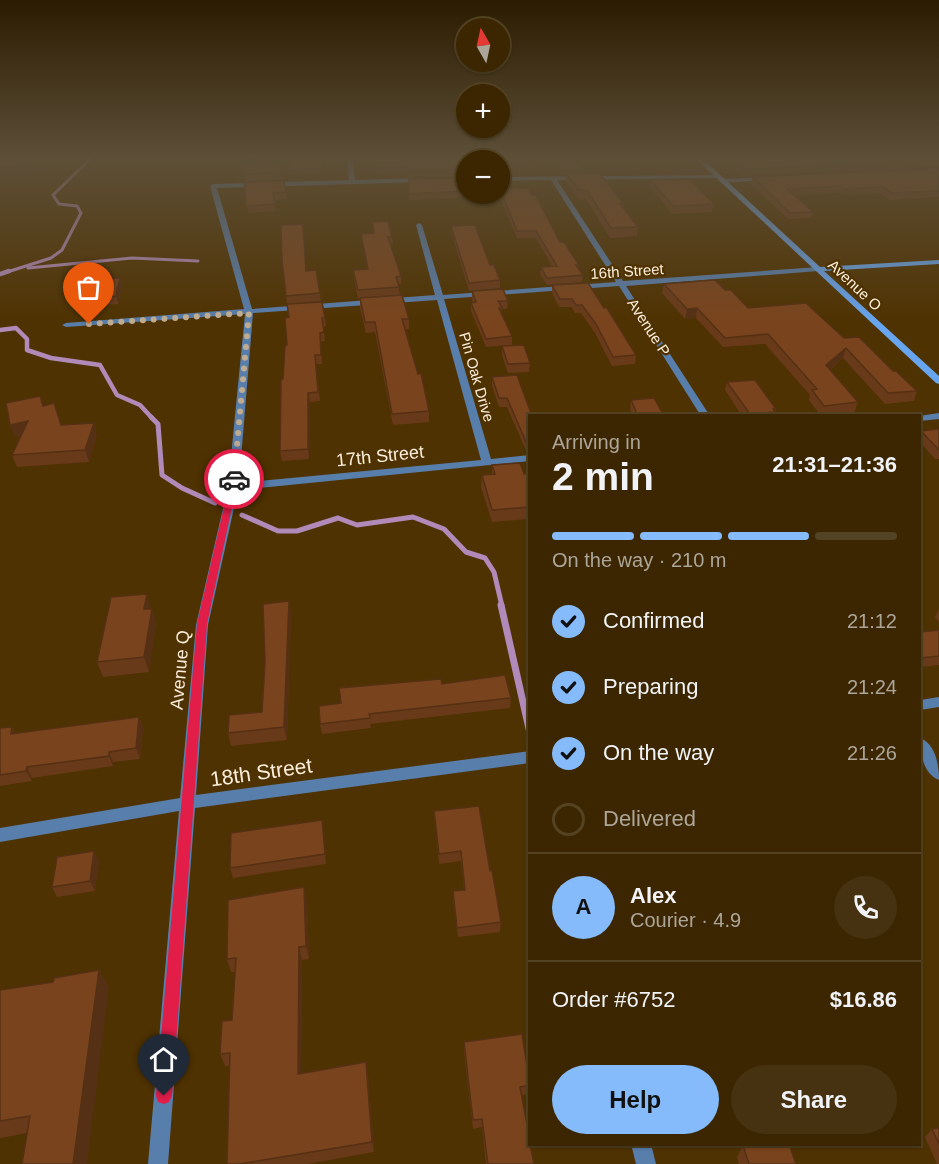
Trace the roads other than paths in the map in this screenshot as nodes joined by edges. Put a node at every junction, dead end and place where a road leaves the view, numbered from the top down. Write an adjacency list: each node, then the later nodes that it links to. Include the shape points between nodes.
1 (221, 213): 9 (street, Avenue Q)
2 (576, 213): 7 (street, Avenue P)
3 (757, 213): 6 (street, Avenue O)
4 (419, 225): 8 (street, Pin Oak Drive)
5 (939, 262): 6 (street, 16th Street)
6 (818, 269): 7 (street, 16th Street); 11 (street, Avenue O)
7 (622, 285): 8 (street, 16th Street); 12 (street, Avenue P)
8 (440, 298): 9 (street, 16th Street); 16 (street, Pin Oak Drive)
9 (249, 313): 10 (street, 16th Street); 17 (street, Avenue Q)
10 (66, 325)
11 (939, 381)
12 (705, 414)
13 (939, 416): 14 (street)
14 (921, 418)
15 (528, 458): 16 (street, 17th Street)
16 (487, 462): 17 (street, 17th Street)
17 (233, 487): 23 (street, Avenue Q, via 202,624)
18 (939, 702): 19 (street)
19 (921, 705)
20 (921, 746): 22 (street)
21 (528, 758): 23 (street, 18th Street)
22 (939, 774)
23 (187, 803): 24 (street, 18th Street); 26 (street, Avenue Q)
24 (0, 835)
25 (642, 1146): 27 (street)
26 (158, 1164)
27 (646, 1164)

